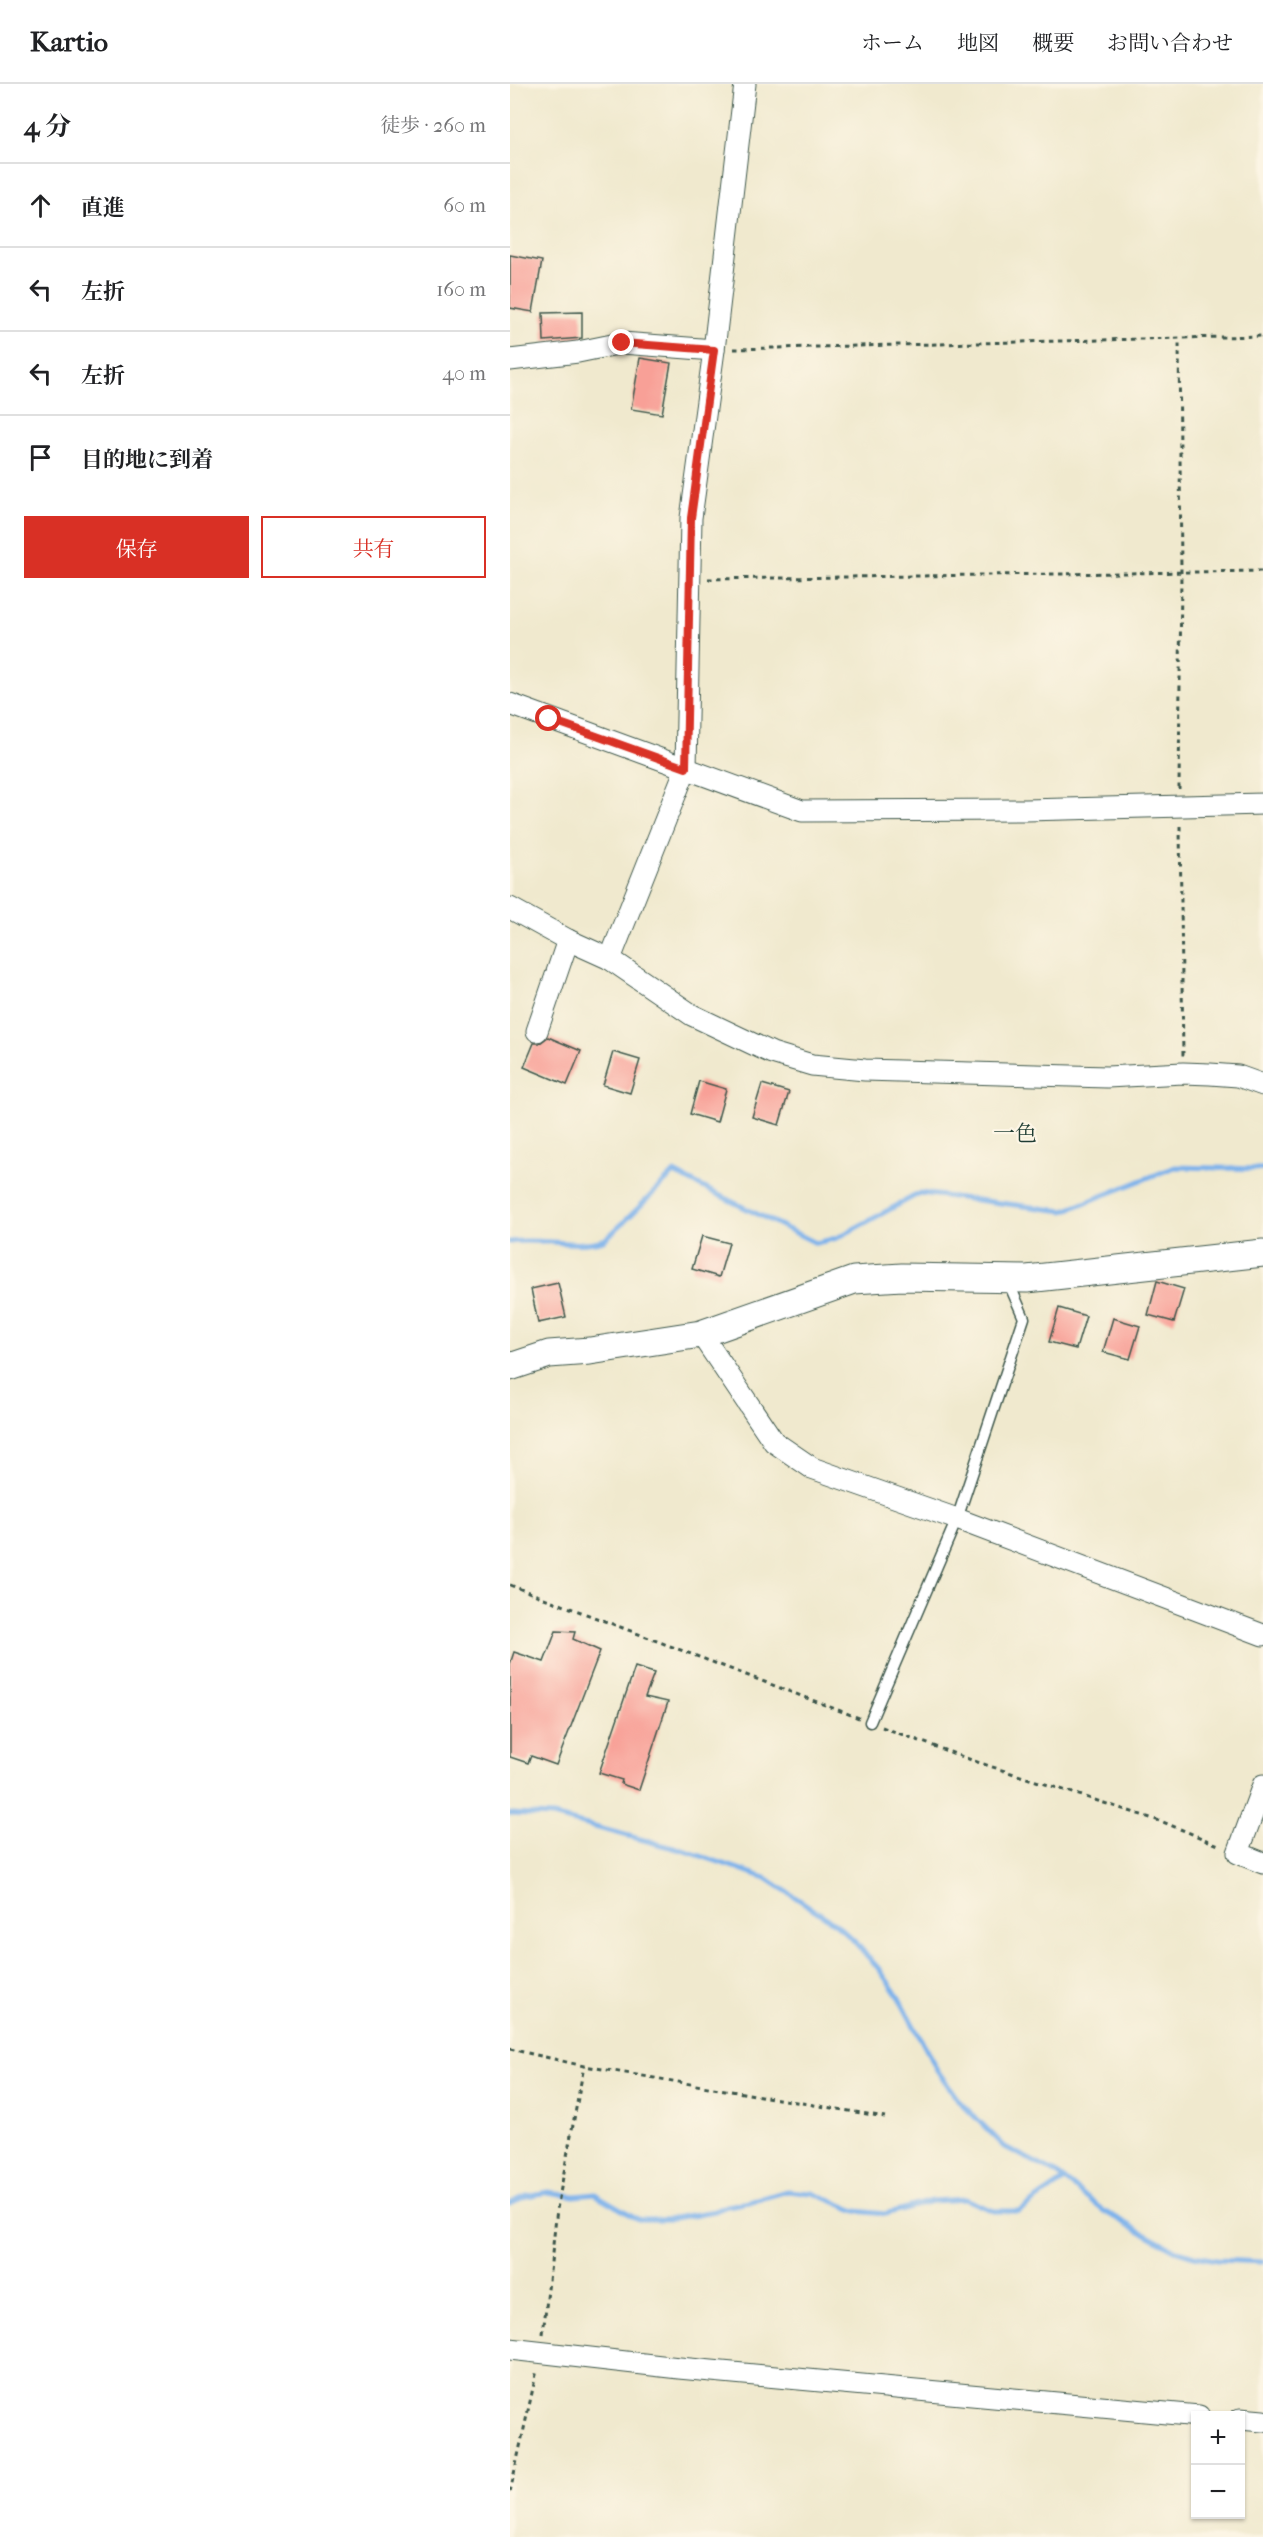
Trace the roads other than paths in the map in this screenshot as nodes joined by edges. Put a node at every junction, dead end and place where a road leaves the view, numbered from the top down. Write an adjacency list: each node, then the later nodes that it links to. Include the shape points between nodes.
1 (745, 84): 2 (street)
2 (714, 350): 3 (street, via 622,343); 5 (street, via 691,518)
3 (510, 360)
4 (510, 704): 5 (street)
5 (686, 768): 6 (street, via 802,811); 9 (street)
6 (1263, 804)
7 (510, 908): 8 (street)
8 (568, 940): 9 (street); 10 (street)
9 (610, 959): 11 (street, via 692,1015 772,1053 812,1065 1107,1077 1183,1073 1238,1076)
10 (537, 1031)
11 (1263, 1085)
12 (1263, 1253): 13 (street, via 1027,1280)
13 (1007, 1279): 14 (street, via 902,1276 854,1280); 16 (lane, via 1024,1317)
14 (701, 1334): 15 (street, via 549,1354); 16 (street, via 774,1442 812,1468)
15 (510, 1367)
16 (957, 1519): 17 (street); 18 (lane)
17 (1263, 1635)
18 (870, 1722)
19 (1263, 1785): 20 (street, via 1238,1853)
20 (1263, 1863)
21 (510, 2349): 22 (street)
22 (1191, 2414)
23 (1245, 2419): 24 (street)
24 (1263, 2421)

